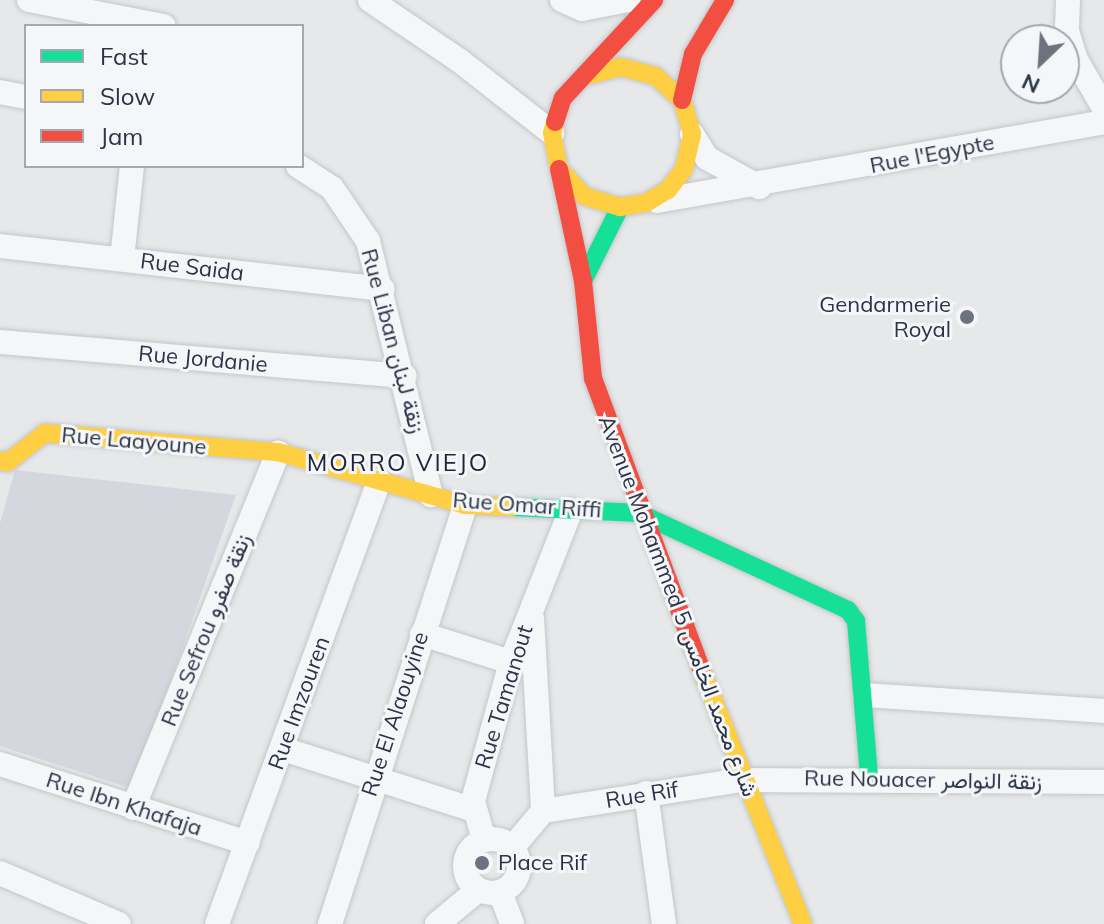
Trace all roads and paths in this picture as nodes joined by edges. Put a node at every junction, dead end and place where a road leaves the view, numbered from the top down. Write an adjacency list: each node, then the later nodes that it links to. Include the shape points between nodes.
1 (29, 0): 8 (street)
2 (370, 0): 15 (street)
3 (562, 0): 4 (street, via 582,9)
4 (628, 0)
5 (654, 0): 9 (street)
6 (725, 0): 12 (street, via 693,54)
7 (1068, 0): 13 (street, via 1067,31 1075,58)
8 (154, 24)
9 (586, 76): 12 (street, via 621,67 655,76); 15 (street, via 563,98)
10 (0, 92): 11 (street)
11 (24, 97)
12 (682, 100): 16 (street)
13 (1104, 108)
14 (1104, 122): 20 (street, Rue l'Egypte)
15 (552, 133): 19 (street)
16 (692, 134): 20 (street, via 707,158); 21 (street, via 684,169 668,190)
17 (132, 168): 24 (street)
18 (301, 168): 26 (street, Rue Liban زنقة لبنان, via 332,188 368,241)
19 (559, 169): 22 (street, via 584,196); 25 (street, Avenue Mohammed 5 شارع محمد الخامس)
20 (759, 187): 21 (street, Rue l'Egypte)
21 (646, 203): 22 (street)
22 (620, 207): 25 (street)
23 (0, 246): 24 (street, Rue Saida)
24 (122, 259): 26 (street, Rue Saida)
25 (583, 281): 35 (street, Avenue Mohammed 5 شارع محمد الخامس, via 593,378)
26 (383, 289): 28 (street, Rue Liban زنقة لبنان)
27 (0, 342): 28 (street, Rue Jordanie)
28 (405, 376): 32 (street, Rue Liban زنقة لبنان)
29 (278, 452): 30 (street, Rue Laayoune, via 45,433 8,462); 31 (street, Rue Omar Riffi); 48 (street, Rue Sefrou زنقة صفرو)
30 (0, 461)
31 (379, 481): 32 (street, Rue Omar Riffi); 41 (street, Rue Imzouren)
32 (431, 495): 33 (street, Rue Omar Riffi)
33 (465, 505): 34 (street, Rue Omar Riffi); 37 (street, Rue El Alaouyine)
34 (571, 510): 35 (street, Rue Omar Riffi); 36 (street, Rue Tamanout)
35 (639, 513): 39 (street, via 848,610 856,621); 45 (street, Avenue Mohammed 5 شارع محمد الخامس)
36 (531, 612): 38 (street, Rue Tamanout); 50 (street)
37 (422, 634): 38 (street); 44 (street, Rue El Alaouyine)
38 (511, 662): 49 (street, Rue Tamanout)
39 (865, 695): 40 (street); 43 (street)
40 (1104, 711)
41 (283, 749): 44 (street); 52 (street, Rue Imzouren)
42 (0, 764): 48 (street, Rue Ibn Khafaja)
43 (869, 777): 45 (street, Rue Nouacer زنقة النواصر); 46 (street, Rue Nouacer زنقة النواصر)
44 (373, 778): 49 (street); 58 (street, Rue El Alaouyine)
45 (742, 780): 47 (street, Rue Rif); 62 (street, Avenue Mohammed 5 شارع محمد الخامس)
46 (1104, 782)
47 (646, 793): 50 (street, Rue Rif); 61 (street)
48 (133, 808): 52 (street, Rue Ibn Khafaja)
49 (474, 810): 51 (street)
50 (543, 811): 53 (street)
51 (484, 840): 53 (street); 55 (street, via 465,860 468,878)
52 (248, 843): 57 (street, Rue Imzouren)
53 (512, 848): 55 (street, via 519,872)
54 (0, 873): 56 (street)
55 (489, 891): 59 (street); 60 (street)
56 (119, 924)
57 (217, 924)
58 (330, 924)
59 (437, 924)
60 (512, 924)
61 (664, 924)
62 (803, 924)

